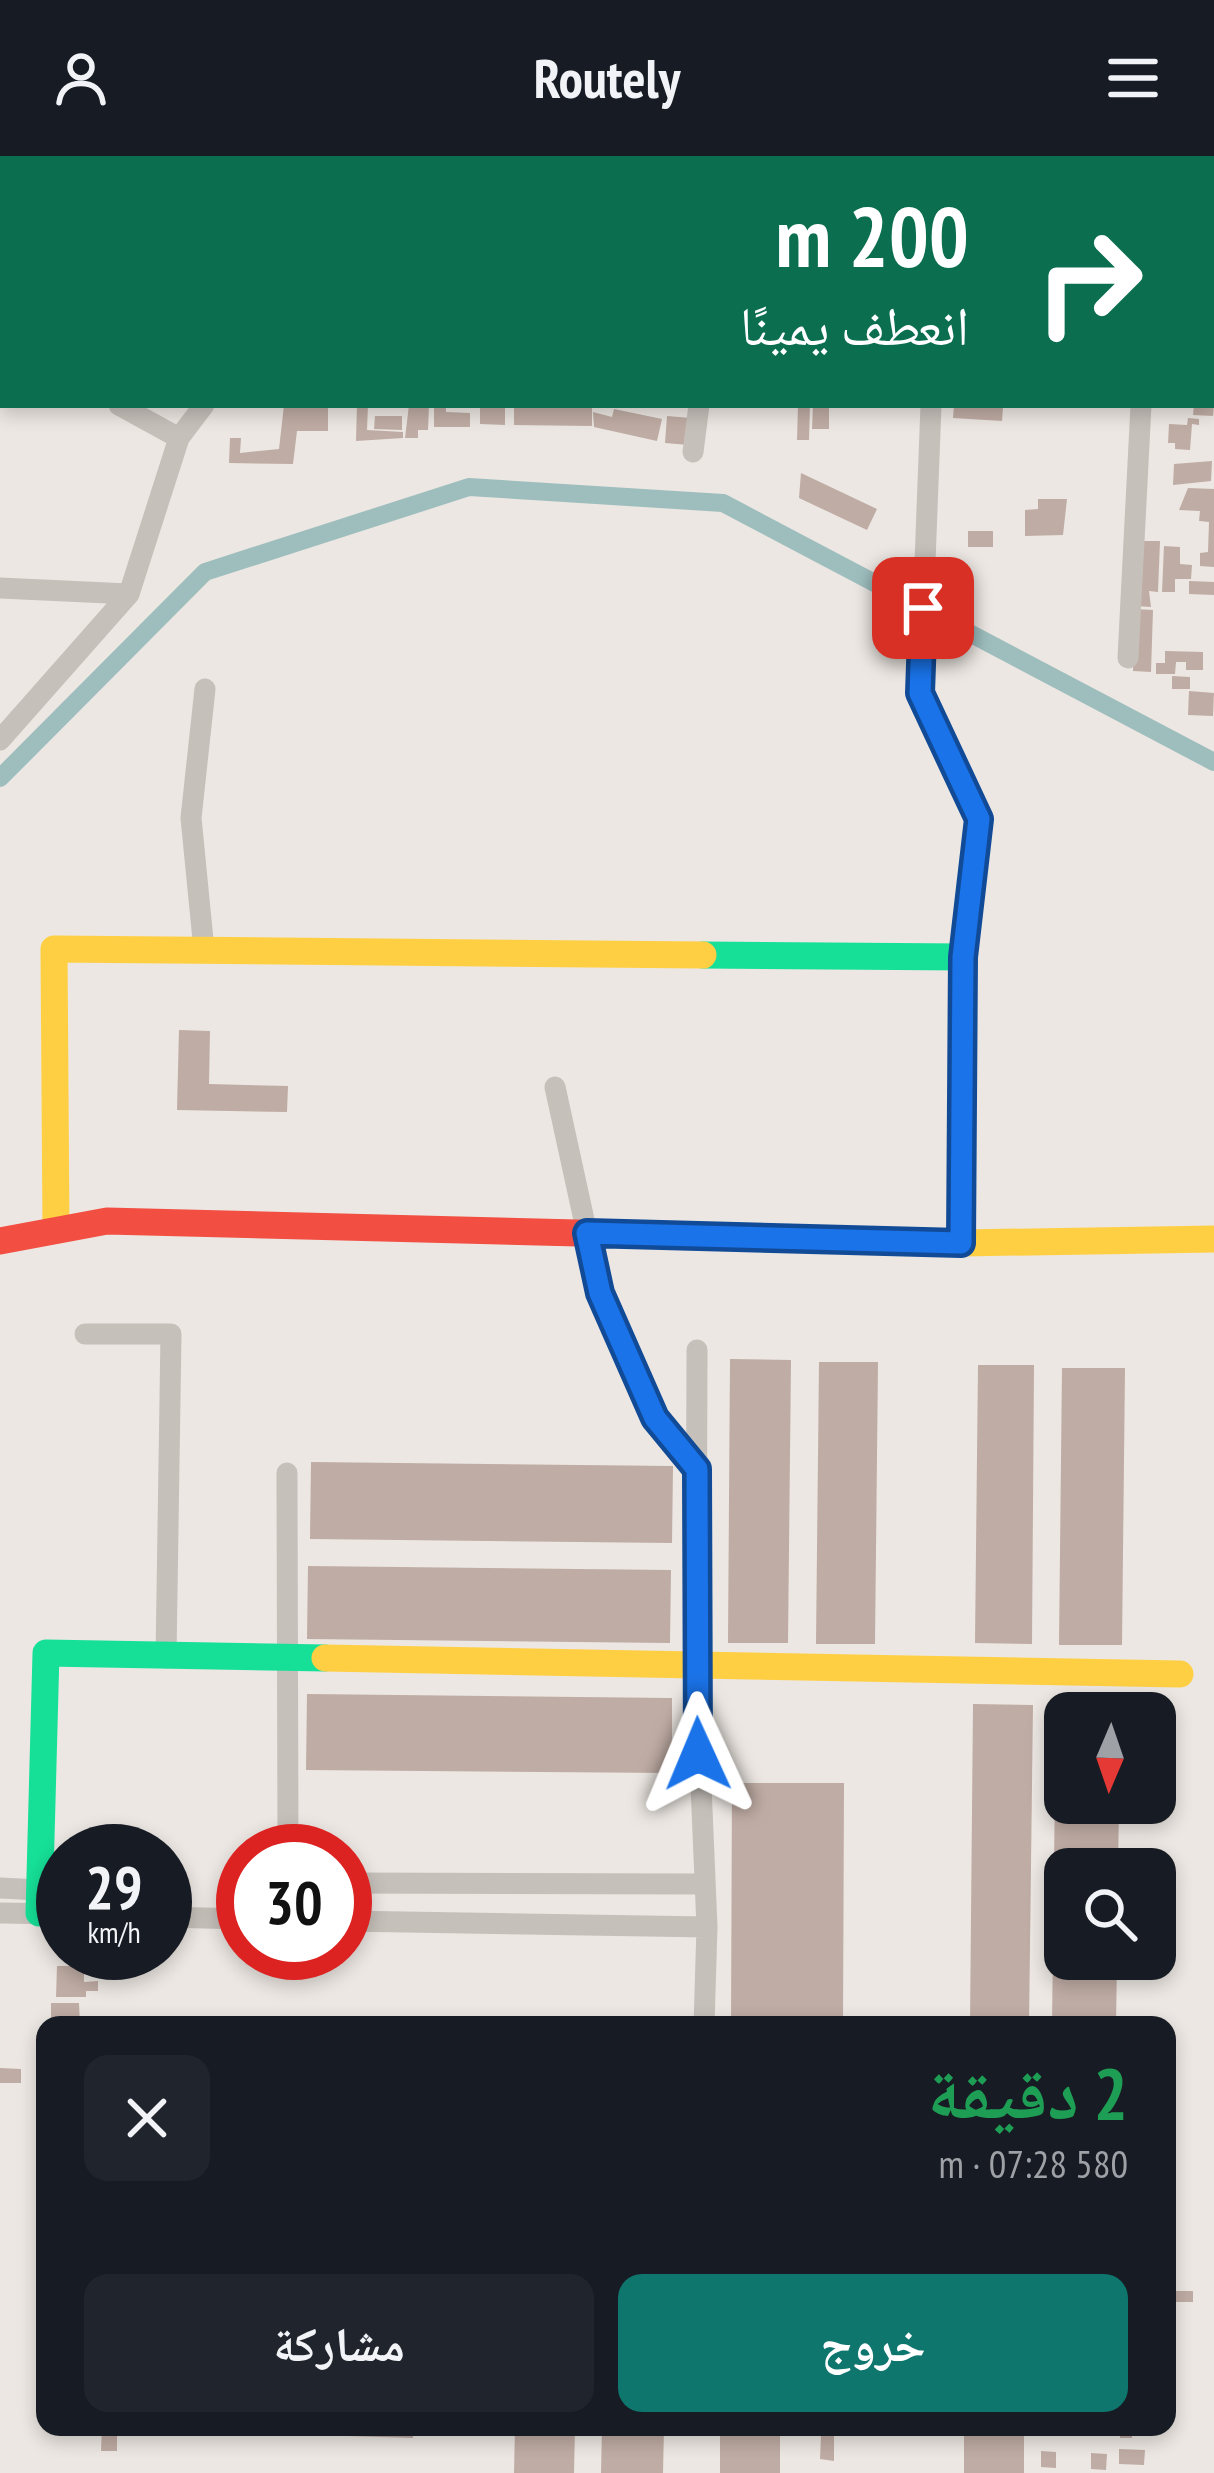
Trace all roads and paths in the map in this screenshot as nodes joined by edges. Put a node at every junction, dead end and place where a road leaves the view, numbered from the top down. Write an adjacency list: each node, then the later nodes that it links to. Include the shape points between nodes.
1 (125, 408): 6 (street)
2 (202, 408): 6 (street)
3 (699, 408): 7 (street)
4 (932, 408): 14 (street, via 920,693 979,819)
5 (1141, 408): 10 (street)
6 (179, 437): 9 (street)
7 (693, 452)
8 (0, 588): 9 (street)
9 (129, 594): 12 (street)
10 (1128, 658)
11 (205, 689): 13 (street, via 191,818)
12 (0, 740)
13 (204, 950): 14 (street); 16 (street, via 53,949)
14 (963, 957): 20 (street)
15 (555, 1087): 17 (street)
16 (56, 1231): 17 (street, via 107,1221); 19 (street)
17 (587, 1233): 20 (street); 23 (street, via 600,1293 655,1418)
18 (1214, 1239): 20 (street)
19 (0, 1240)
20 (961, 1243)
21 (85, 1334): 25 (street, via 171,1334)
22 (697, 1350): 23 (street)
23 (697, 1469): 27 (street)
24 (287, 1473): 26 (street)
25 (166, 1658): 26 (street); 29 (street, via 46,1653)
26 (290, 1660): 27 (street); 30 (street)
27 (696, 1666): 28 (street); 32 (street)
28 (1180, 1674)
29 (47, 1824)
30 (288, 1824)
31 (372, 1883): 32 (street)
32 (701, 1884): 38 (street)
33 (0, 1888): 34 (street)
34 (36, 1901)
35 (36, 1907): 36 (street)
36 (0, 1912)
37 (372, 1921): 38 (street)
38 (706, 1927): 39 (street)
39 (704, 2016)

